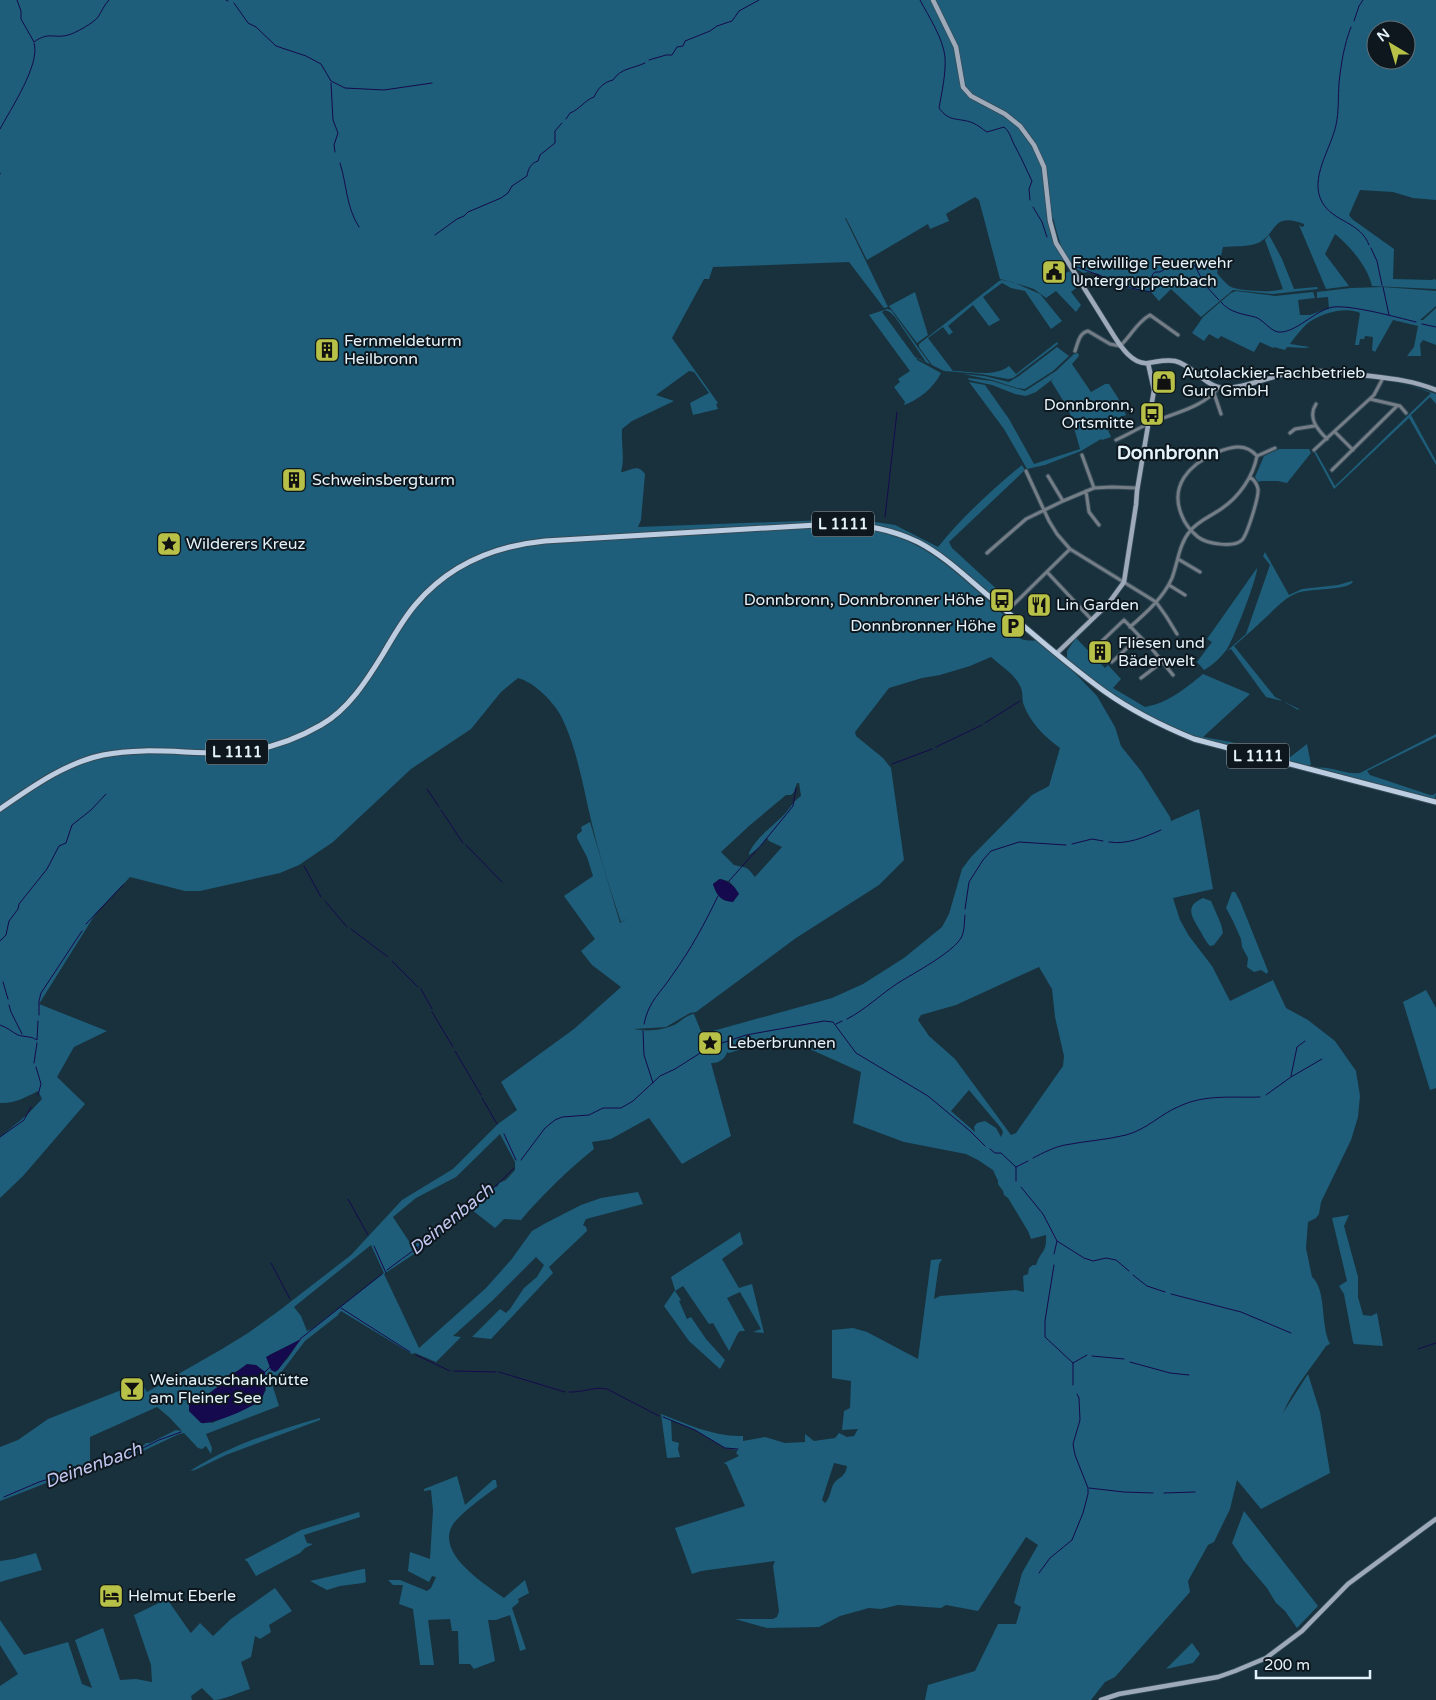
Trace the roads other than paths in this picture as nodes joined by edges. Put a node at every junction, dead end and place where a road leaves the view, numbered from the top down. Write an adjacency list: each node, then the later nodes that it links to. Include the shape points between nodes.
1 (933, 0): 3 (street, via 956,47 963,87 970,96 1005,114 1020,126 1034,145 1044,167 1056,244)
2 (1178, 335): 3 (street, via 1150,315)
3 (1120, 346): 4 (street, via 1085,332); 5 (street, via 1135,360)
4 (1075, 351)
5 (1148, 363): 7 (street, via 1176,361); 15 (street, via 1154,390)
6 (1383, 377): 7 (street, via 1310,370); 8 (street); 10 (street, via 1380,387)
7 (1219, 387): 9 (street)
8 (1436, 390)
9 (1214, 393): 14 (street); 15 (street)
10 (1368, 400): 12 (street); 17 (street)
11 (1316, 404): 16 (street, via 1313,408)
12 (1397, 406): 13 (street); 23 (street)
13 (1406, 413)
14 (1222, 414)
15 (1148, 424): 20 (street); 31 (street)
16 (1314, 426): 18 (street, via 1294,429); 19 (street)
17 (1335, 432): 19 (street); 23 (street)
18 (1290, 433)
19 (1327, 439): 22 (street)
20 (1116, 440)
21 (1276, 448): 25 (street)
22 (1314, 450)
23 (1353, 450): 26 (street)
24 (1082, 455): 30 (street)
25 (1257, 456): 29 (street); 36 (street, via 1249,448 1230,447 1188,470 1178,498 1182,515)
26 (1332, 470)
27 (1026, 472): 34 (street)
28 (1048, 476): 33 (street)
29 (1250, 477): 36 (street, via 1233,500); 36 (street, via 1258,493 1242,540 1230,545 1206,541)
30 (1094, 488): 31 (street); 32 (street)
31 (1137, 488): 42 (street)
32 (1086, 491): 33 (street); 35 (street, via 1090,512)
33 (1063, 501): 34 (street)
34 (1043, 510): 37 (street); 38 (street, via 1019,524)
35 (1099, 525)
36 (1191, 530): 39 (street)
37 (1070, 549): 40 (street); 42 (street)
38 (986, 553)
39 (1178, 559): 41 (street); 43 (street)
40 (1047, 572): 46 (street); 47 (street)
41 (1200, 572)
42 (1124, 582): 45 (street); 47 (street, via 1113,599)
43 (1169, 585): 44 (street); 45 (street)
44 (1185, 595)
45 (1156, 602): 48 (street); 49 (street)
46 (1007, 611): 52 (main road, L 1111); 58 (main road, L 1111, via 963,573 919,543 883,529 858,524 520,543 474,559 433,587 408,614 374,669 343,708 301,736 275,746 242,752 141,750 103,755 57,772)
47 (1092, 620): 52 (street)
48 (1130, 627): 50 (street); 51 (street, via 1124,620)
49 (1177, 634)
50 (1139, 637): 53 (street); 54 (street)
51 (1102, 641)
52 (1057, 653): 57 (main road, L 1111, via 1105,692 1150,720 1194,738)
53 (1112, 662)
54 (1162, 662): 55 (street); 56 (street)
55 (1173, 675)
56 (1141, 678)
57 (1436, 802)
58 (0, 809)
59 (1436, 1519): 60 (street, via 1348,1584 1302,1631 1266,1658 1218,1676)
60 (1101, 1700)

